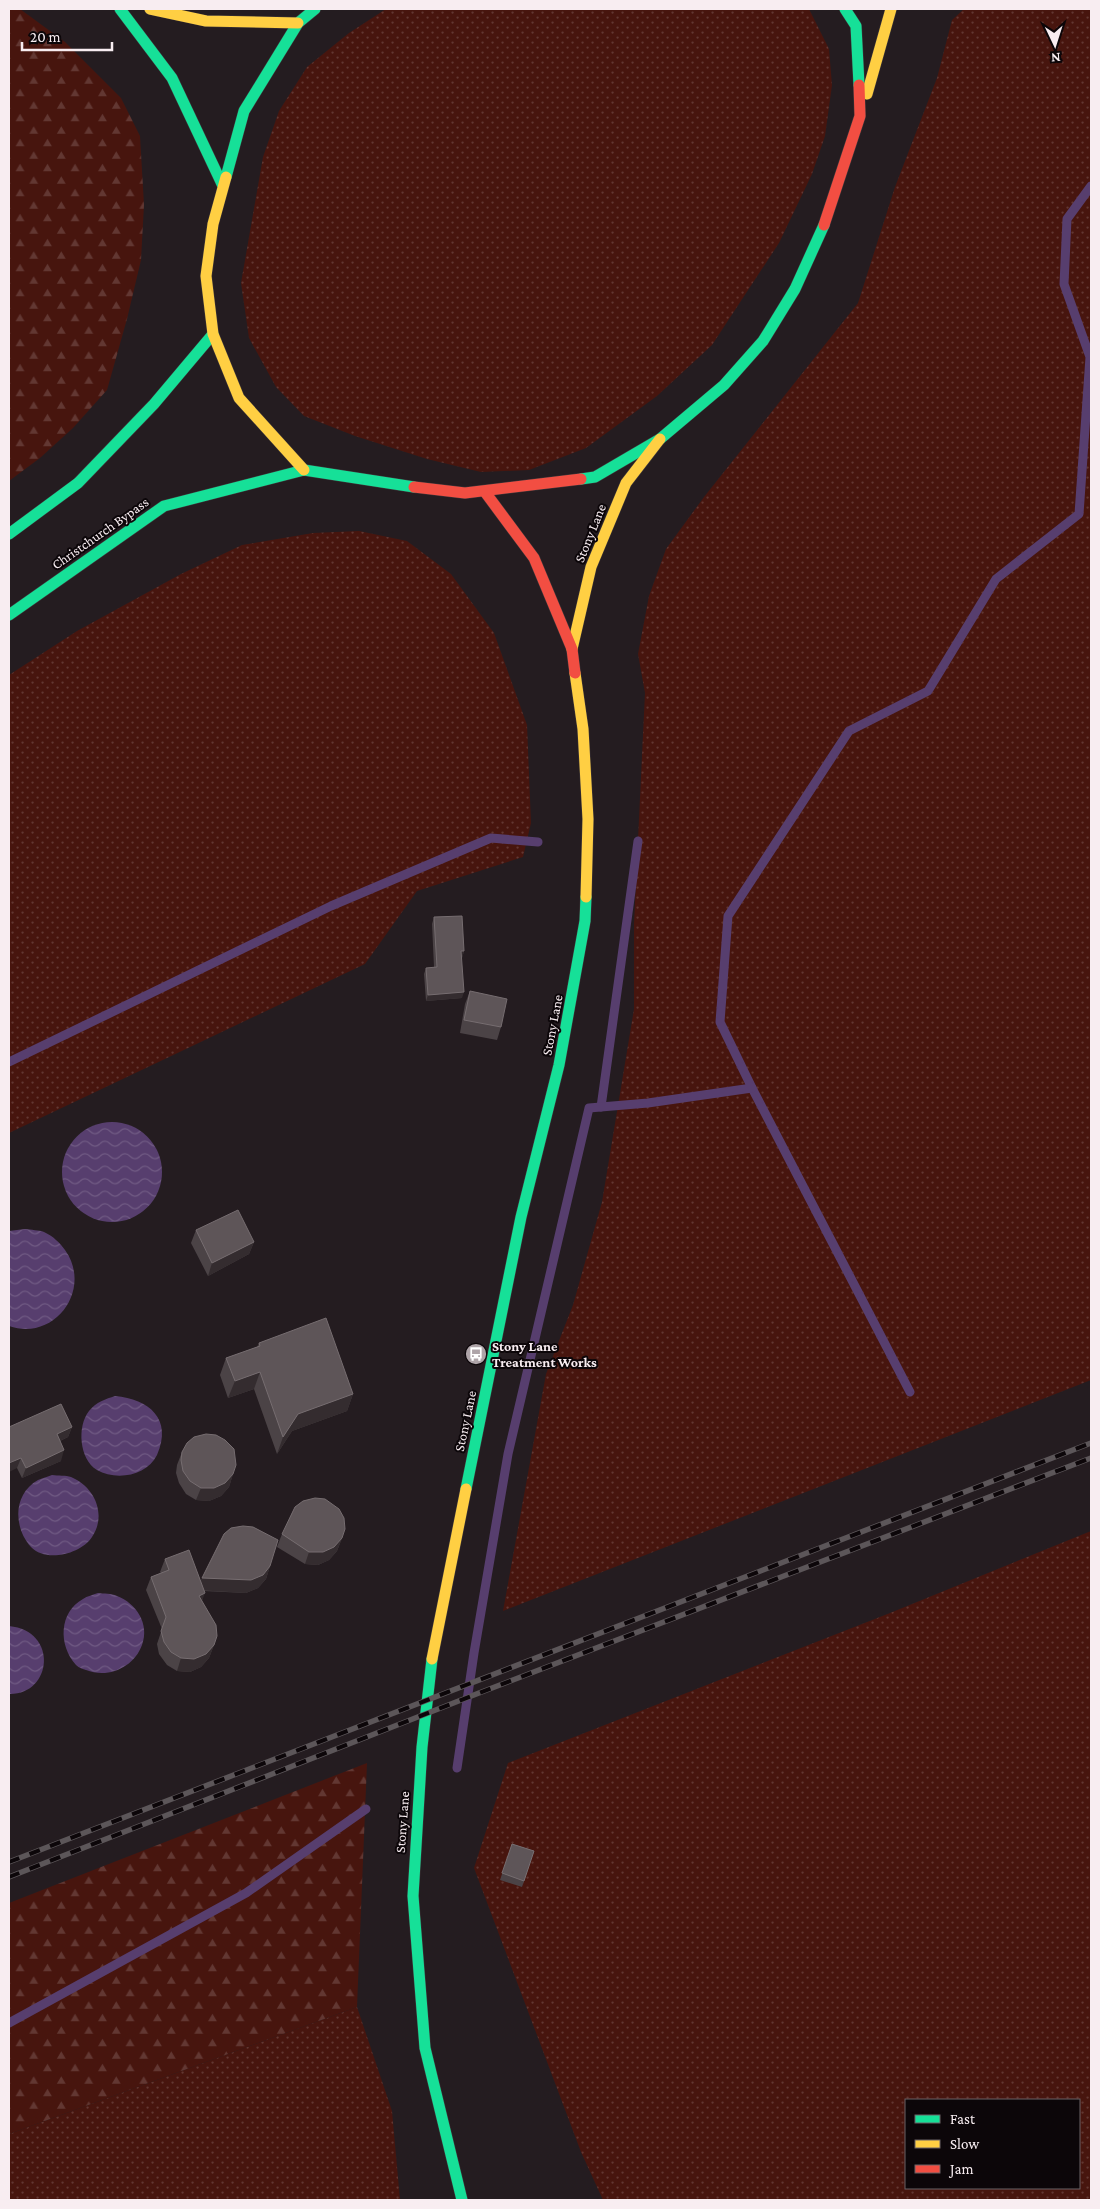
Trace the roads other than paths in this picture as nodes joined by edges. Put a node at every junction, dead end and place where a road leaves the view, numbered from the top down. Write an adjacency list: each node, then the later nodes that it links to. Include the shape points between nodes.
1 (120, 9): 8 (main road, via 172,78)
2 (150, 9): 6 (main road, via 206,22)
3 (315, 9): 6 (main road)
4 (845, 9): 7 (main road, via 856,26)
5 (891, 9): 7 (main road)
6 (298, 23): 8 (main road, via 244,111)
7 (860, 116): 10 (main road, via 823,230 795,289 763,342 724,385)
8 (222, 184): 9 (main road, via 206,276)
9 (213, 334): 11 (main road, via 239,398); 13 (main road, via 154,404 78,483)
10 (660, 439): 12 (main road, via 595,477); 15 (main road, Stony Lane, via 626,484 591,568)
11 (304, 470): 12 (main road, via 358,476 404,486); 14 (main road, Christchurch Bypass, via 164,506)
12 (485, 492): 15 (main road, Stony Lane, via 534,558)
13 (9, 534)
14 (9, 615)
15 (572, 649): 16 (main road, Stony Lane, via 588,819 585,921 559,1065 522,1217 434,1645 422,1747 413,1896 425,2048)
16 (462, 2200)

